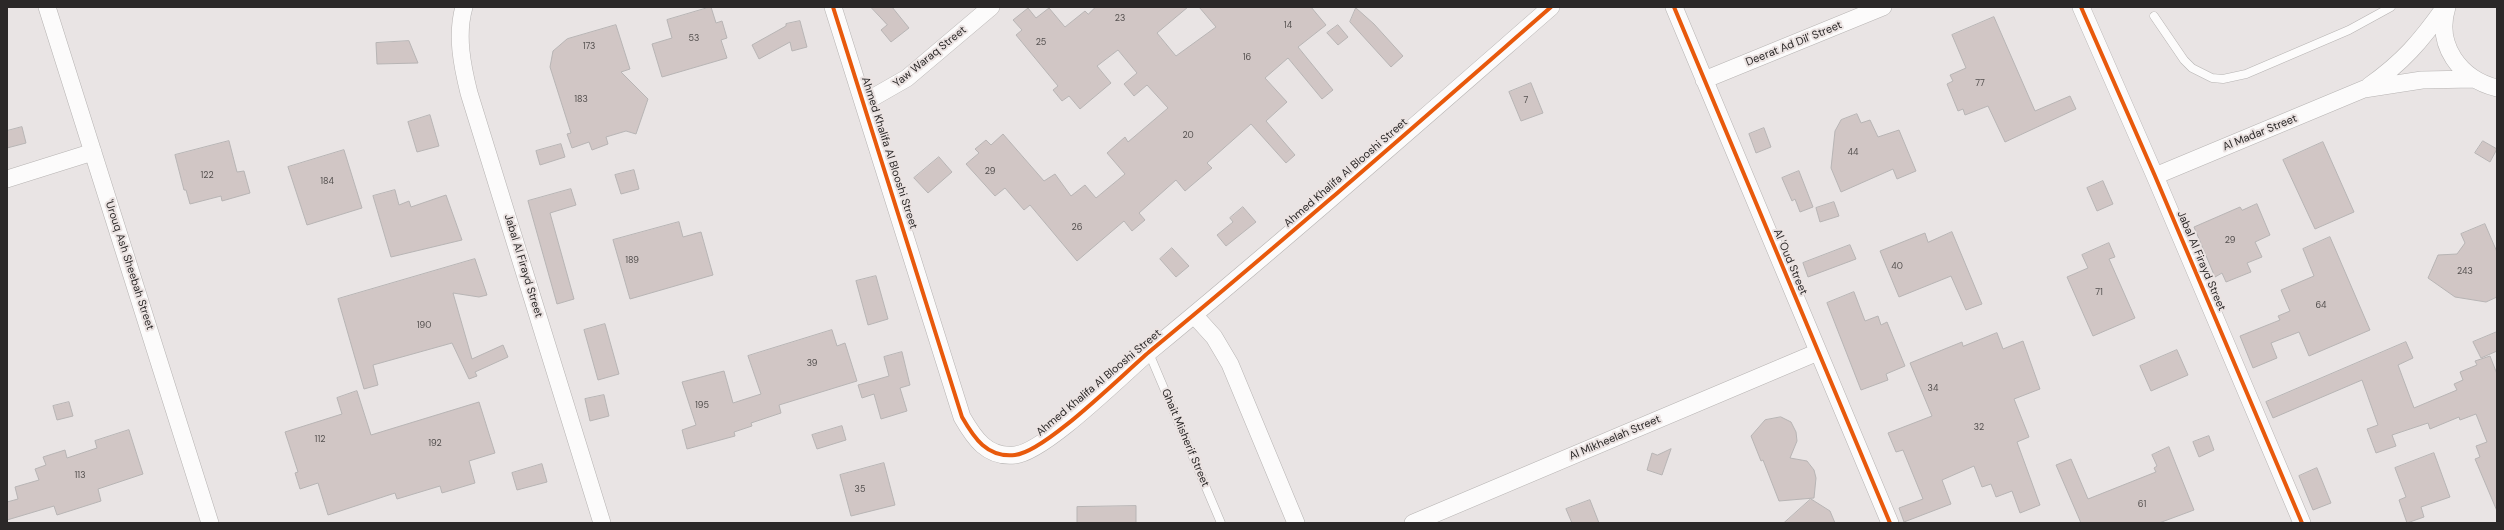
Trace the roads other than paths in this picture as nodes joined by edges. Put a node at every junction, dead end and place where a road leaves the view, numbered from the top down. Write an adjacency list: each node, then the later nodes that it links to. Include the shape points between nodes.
1 (48, 7): 16 (street, 'Urouq Ash Sheebah Street)
2 (464, 7): 23 (street, Jabal Al Firayd Street, via 460,38 466,79)
3 (833, 7): 15 (street, Ahmed Khalifa Al Blooshi Street)
4 (991, 7): 15 (street, Yaw Waraq Street, via 907,78)
5 (1551, 7): 19 (street, Ahmed Khalifa Al Blooshi Street)
6 (1674, 7): 12 (street, Al 'Oud Street)
7 (1883, 7): 12 (street, Deerat Ad Dil' Street)
8 (2081, 7): 17 (street, Jabal Al Firayd Street)
9 (2391, 7): 11 (lane, via 2349,30 2246,74 2224,79 2212,78 2192,68)
10 (2446, 7): 13 (street, via 2446,45 2457,64); 14 (street, Al Madar Street, via 2416,47 2393,69)
11 (2154, 16)
12 (1704, 80): 20 (street, Al 'Oud Street)
13 (2488, 86): 14 (street, Al Madar Street, via 2422,80)
14 (2364, 89): 17 (street, Al Madar Street)
15 (865, 102): 21 (street, Ahmed Khalifa Al Blooshi Street, via 962,418 976,441 992,452 1014,455 1031,450 1061,428)
16 (93, 152): 18 (street); 22 (street, 'Urouq Ash Sheebah Street)
17 (2155, 176): 28 (street, Jabal Al Firayd Street)
18 (7, 179)
19 (1195, 316): 21 (street, Ahmed Khalifa Al Blooshi Street); 25 (street, via 1214,337 1230,364)
20 (1818, 352): 26 (street, Al Mikheelah Street); 27 (street, Al 'Oud Street)
21 (1149, 353): 24 (lane, Ghait Misherif Street)
22 (210, 523)
23 (602, 523)
24 (1220, 523)
25 (1296, 523)
26 (1413, 523)
27 (1890, 523)
28 (2302, 523)

